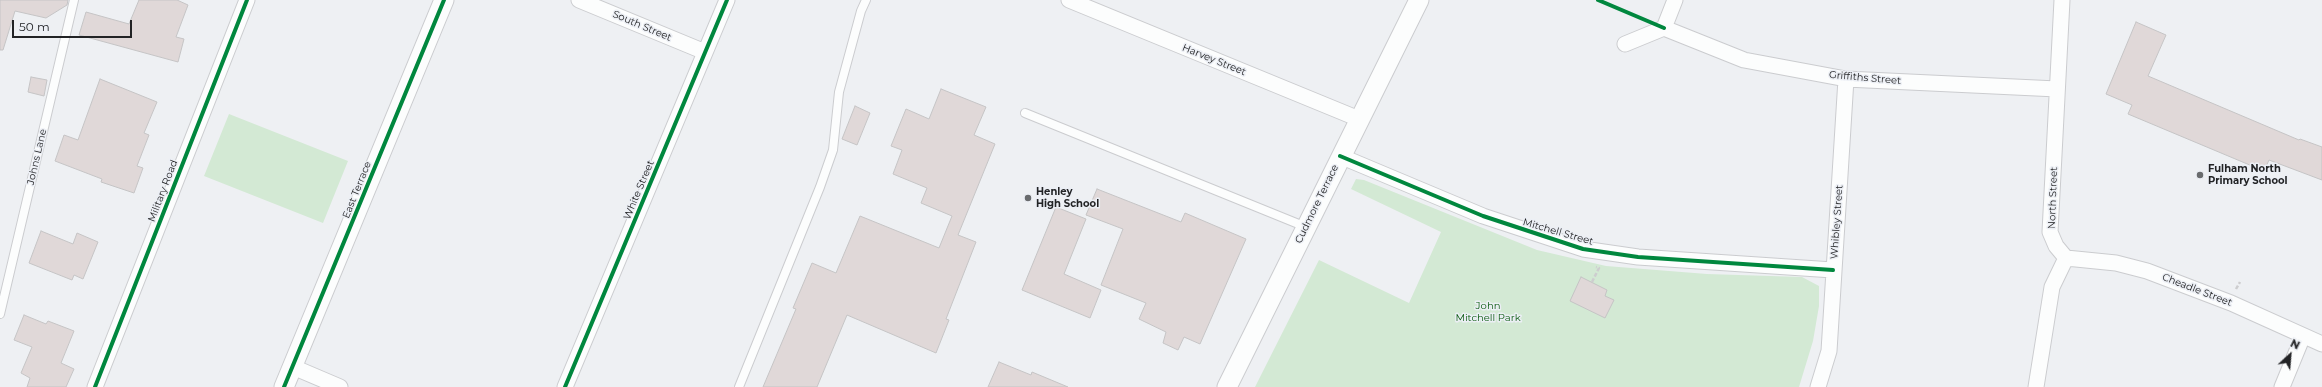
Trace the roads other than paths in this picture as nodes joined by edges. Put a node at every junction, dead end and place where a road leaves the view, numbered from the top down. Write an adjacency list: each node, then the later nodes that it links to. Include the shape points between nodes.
1 (74, 0): 22 (lane, Johns Lane)
2 (247, 0): 26 (street, Military Road)
3 (444, 0): 25 (street, East Terrace)
4 (579, 0): 13 (street, South Street)
5 (727, 0): 13 (street, White Street)
6 (866, 0): 30 (lane, via 839,92 833,150)
7 (1069, 0): 17 (street, Harvey Street)
8 (1419, 0): 17 (street, Cudmore Terrace)
9 (1675, 0): 11 (street)
10 (2062, 0): 15 (street, North Street)
11 (1664, 28): 12 (street); 14 (street, Griffiths Street, via 1744,60)
12 (1625, 44)
13 (705, 52): 29 (street, White Street)
14 (1846, 79): 15 (street, Griffiths Street); 21 (street, Whibley Street)
15 (2057, 89): 20 (street, North Street, via 2050,232 2056,246)
16 (1025, 113): 19 (lane)
17 (1358, 119): 18 (street, Cudmore Terrace)
18 (1340, 156): 19 (street, Cudmore Terrace); 21 (street, Mitchell Street, via 1483,216 1584,249 1638,257)
19 (1306, 227): 31 (street, Cudmore Terrace)
20 (2066, 258): 23 (street, Cheadle Street, via 2116,263 2147,271 2231,302); 33 (street, via 2052,287)
21 (1833, 270): 32 (street, Whibley Street, via 1829,351)
22 (0, 314)
23 (2303, 336): 24 (street, Cheadle Street); 34 (street)
24 (2322, 344)
25 (292, 367): 27 (street, East Terrace); 28 (street)
26 (95, 387)
27 (284, 387)
28 (340, 387)
29 (565, 387)
30 (739, 387)
31 (1227, 387)
32 (1818, 387)
33 (2036, 387)
34 (2282, 387)

